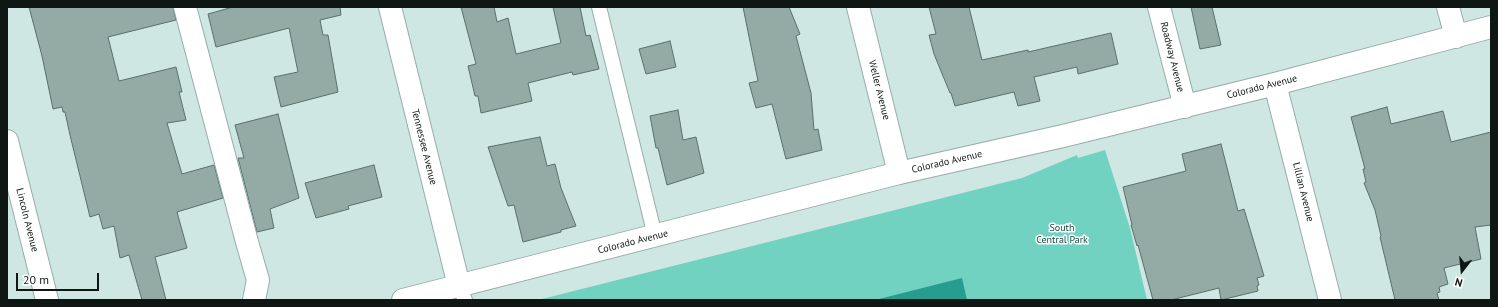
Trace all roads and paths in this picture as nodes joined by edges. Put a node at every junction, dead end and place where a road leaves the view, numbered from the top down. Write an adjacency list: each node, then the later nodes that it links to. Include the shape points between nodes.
1 (185, 7): 16 (street, via 258,280)
2 (390, 7): 14 (street, Tennessee Avenue)
3 (599, 7): 13 (lane)
4 (858, 7): 12 (street, Weller Avenue)
5 (1159, 7): 10 (street, Roadway Avenue)
6 (1448, 7): 8 (street)
7 (1491, 27): 8 (street, Colorado Avenue)
8 (1456, 37): 9 (street, Colorado Avenue)
9 (1275, 84): 10 (street, Colorado Avenue); 18 (street, Lillian Avenue)
10 (1185, 107): 12 (street, Colorado Avenue)
11 (7, 141): 15 (street, Lincoln Avenue)
12 (899, 173): 13 (street, Colorado Avenue)
13 (655, 236): 14 (street, Colorado Avenue)
14 (462, 293): 17 (street, Colorado Avenue)
15 (47, 300)
16 (254, 300)
17 (403, 300)
18 (1330, 300)

